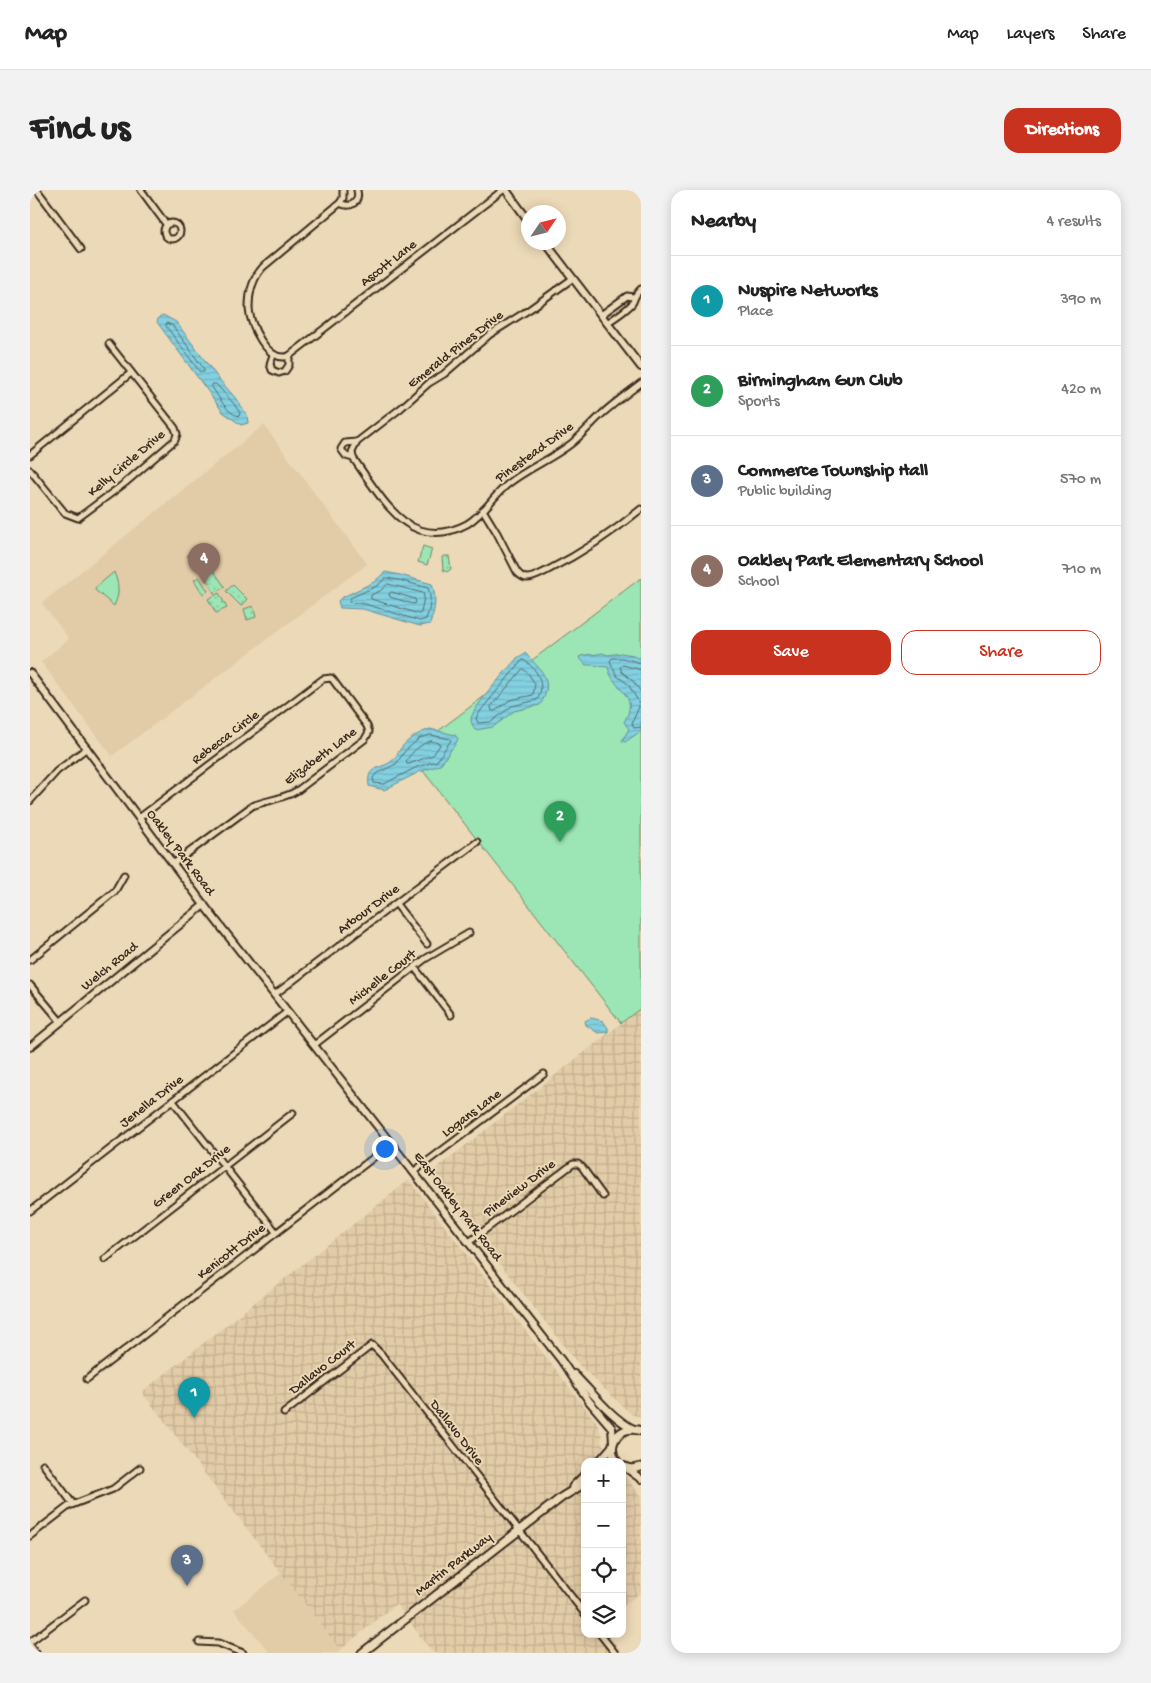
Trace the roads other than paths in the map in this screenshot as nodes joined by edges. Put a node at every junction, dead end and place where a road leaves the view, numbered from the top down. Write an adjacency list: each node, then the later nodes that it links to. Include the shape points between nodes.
1 (37, 190): 9 (street)
2 (141, 190): 8 (street)
3 (344, 190): 6 (street)
4 (357, 190): 6 (street, Ascott Lane, via 356,202 345,206)
5 (504, 190): 7 (street); 18 (street, Ascott Lane)
6 (340, 203): 17 (street, Ascott Lane, via 268,261 250,291 253,328)
7 (521, 211)
8 (166, 224)
9 (81, 249)
10 (551, 250): 11 (street)
11 (572, 279): 14 (street); 22 (street, Emerald Pines Drive, via 489,335)
12 (641, 289): 13 (street)
13 (633, 296): 14 (street, via 628,296); 15 (street, via 633,302)
14 (601, 315): 15 (street)
15 (607, 323): 19 (street)
16 (109, 344): 20 (street, Kelly Circle Drive)
17 (273, 355): 18 (street, via 280,358); 18 (street, Ascott Lane, via 272,370 279,373 289,366)
18 (289, 356)
19 (641, 367)
20 (131, 373): 23 (street); 25 (street, Kelly Circle Drive, via 175,428 175,440 126,483 78,518 65,513)
21 (641, 383): 27 (street, Pinestead Drive, via 610,406 572,443 521,474)
22 (357, 442): 24 (street, Emerald Pines Drive); 24 (street, Emerald Pines Drive, via 342,446 343,454)
23 (30, 455)
24 (353, 455): 27 (street, Pinestead Drive, via 393,511 419,530 442,534 467,524)
25 (30, 470)
26 (641, 509): 27 (street, via 574,557 526,578 517,572)
27 (483, 510)
28 (30, 673): 30 (street, Oakley Park Road)
29 (327, 678): 32 (street, Rebecca Circle); 34 (street, Elizabeth Lane, via 333,680 367,726 368,737 289,796 252,806)
30 (87, 748): 31 (street, via 57,771); 32 (street, Oakley Park Road)
31 (30, 801)
32 (139, 818): 34 (street, Oakley Park Road)
33 (477, 842): 36 (street, Arbour Drive)
34 (172, 864): 37 (street, Oakley Park Road)
35 (124, 875): 40 (street, via 116,891)
36 (396, 904): 39 (street); 43 (street, Arbour Drive)
37 (204, 906): 43 (street, Oakley Park Road); 46 (street, Welch Road)
38 (469, 933): 41 (street, Michelle Court)
39 (428, 944)
40 (30, 960)
41 (415, 968): 45 (street); 47 (street, Michelle Court)
42 (30, 985): 46 (street)
43 (274, 995): 44 (street, Oakley Park Road)
44 (287, 1012): 47 (street, Oakley Park Road); 50 (street, Jenella Drive)
45 (450, 1015)
46 (61, 1022): 48 (street, Welch Road)
47 (314, 1045): 52 (street, East Oakley Park Road)
48 (30, 1047)
49 (544, 1074): 54 (street, Logans Lane)
50 (173, 1100): 53 (street); 56 (street, Jenella Drive)
51 (293, 1113): 53 (street, Green Oak Drive)
52 (391, 1144): 54 (street, East Oakley Park Road); 57 (street, Kenicott Drive)
53 (225, 1166): 57 (street); 59 (street, Green Oak Drive)
54 (413, 1172): 58 (street, East Oakley Park Road)
55 (603, 1196): 58 (street, Pineview Drive, via 582,1167 573,1164)
56 (30, 1210)
57 (276, 1232): 62 (street, Kenicott Drive)
58 (468, 1242): 61 (street, East Oakley Park Road)
59 (105, 1259)
60 (376, 1349): 63 (street, Dallavo Court, via 372,1345 366,1349); 78 (street, Dallavo Drive)
61 (561, 1360): 64 (street, East Oakley Park Road, via 615,1417); 65 (street, East Oakley Park Road, via 612,1428)
62 (87, 1378)
63 (284, 1413)
64 (638, 1430): 65 (main road, via 621,1432)
65 (612, 1444): 66 (main road); 67 (main road)
66 (602, 1458)
67 (615, 1458)
68 (43, 1464): 77 (street)
69 (641, 1467): 71 (main road)
70 (140, 1468): 77 (street, via 102,1495)
71 (626, 1468)
72 (626, 1468): 74 (street)
73 (581, 1479): 76 (main road, Martin Parkway)
74 (641, 1479)
75 (581, 1486): 76 (main road, Martin Parkway)
76 (562, 1498): 78 (main road, Martin Parkway)
77 (73, 1504): 79 (street)
78 (519, 1531): 81 (street, Dallavo Drive); 85 (main road, Martin Parkway)
79 (30, 1536)
80 (85, 1600): 84 (street)
81 (581, 1609)
82 (603, 1638): 88 (street)
83 (199, 1642): 87 (street, via 218,1643)
84 (30, 1644): 86 (street)
85 (367, 1651)
86 (36, 1653)
87 (243, 1653)
88 (615, 1653)

